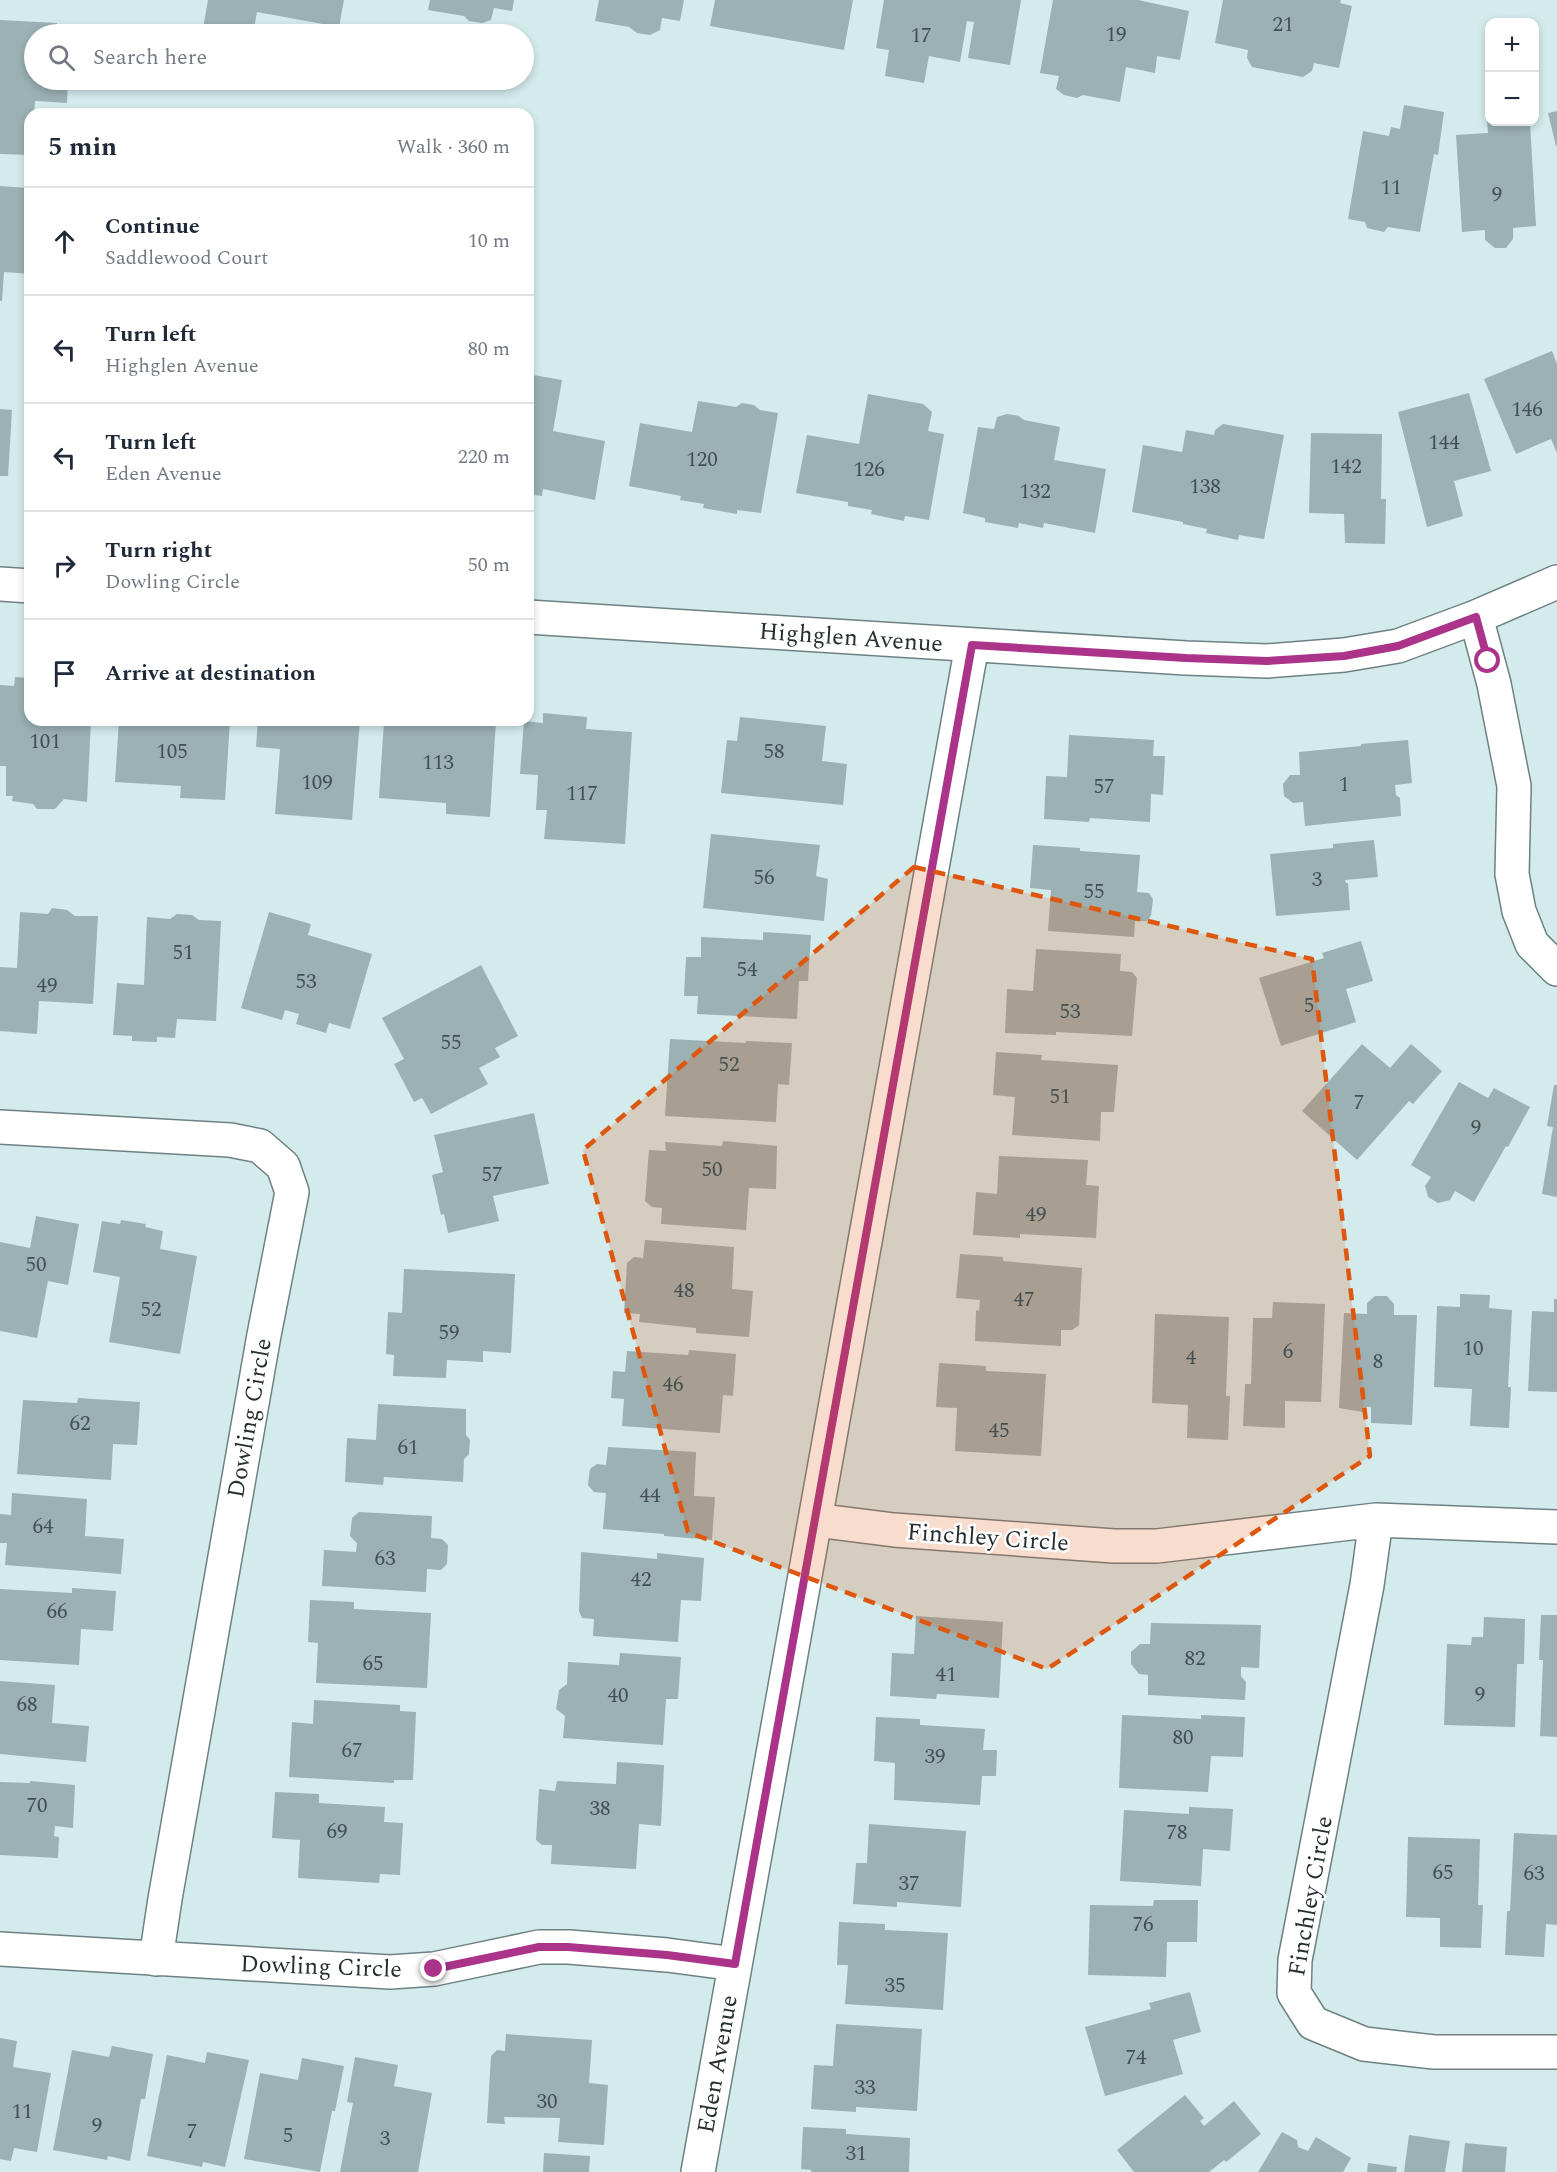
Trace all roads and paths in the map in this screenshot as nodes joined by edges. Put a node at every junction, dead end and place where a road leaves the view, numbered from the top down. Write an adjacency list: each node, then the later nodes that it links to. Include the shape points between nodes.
1 (1557, 582): 5 (street, Highglen Avenue)
2 (0, 584): 3 (street)
3 (24, 586)
4 (534, 617): 6 (street, Highglen Avenue)
5 (1476, 617): 6 (street, Highglen Avenue, via 1398,646 1344,656 1286,660); 7 (street, via 1514,786 1512,874 1519,911 1532,944)
6 (972, 645): 9 (street, Eden Avenue)
7 (1557, 969)
8 (0, 1127): 13 (street, Dowling Circle, via 230,1140 260,1146 283,1167 292,1192 261,1347)
9 (815, 1520): 10 (street, Finchley Circle, via 894,1530 1125,1546 1157,1546); 14 (street, Eden Avenue)
10 (1376, 1520): 11 (street, Finchley Circle); 15 (street, Finchley Circle, via 1295,1960 1294,1993 1313,2023 1364,2044 1434,2052)
11 (1557, 1527)
12 (0, 1949): 13 (street, Dowling Circle)
13 (156, 1959): 14 (street, Dowling Circle, via 390,1972 434,1969 539,1947 568,1947)
14 (735, 1964): 16 (street, Eden Avenue)
15 (1557, 2052)
16 (698, 2172)

